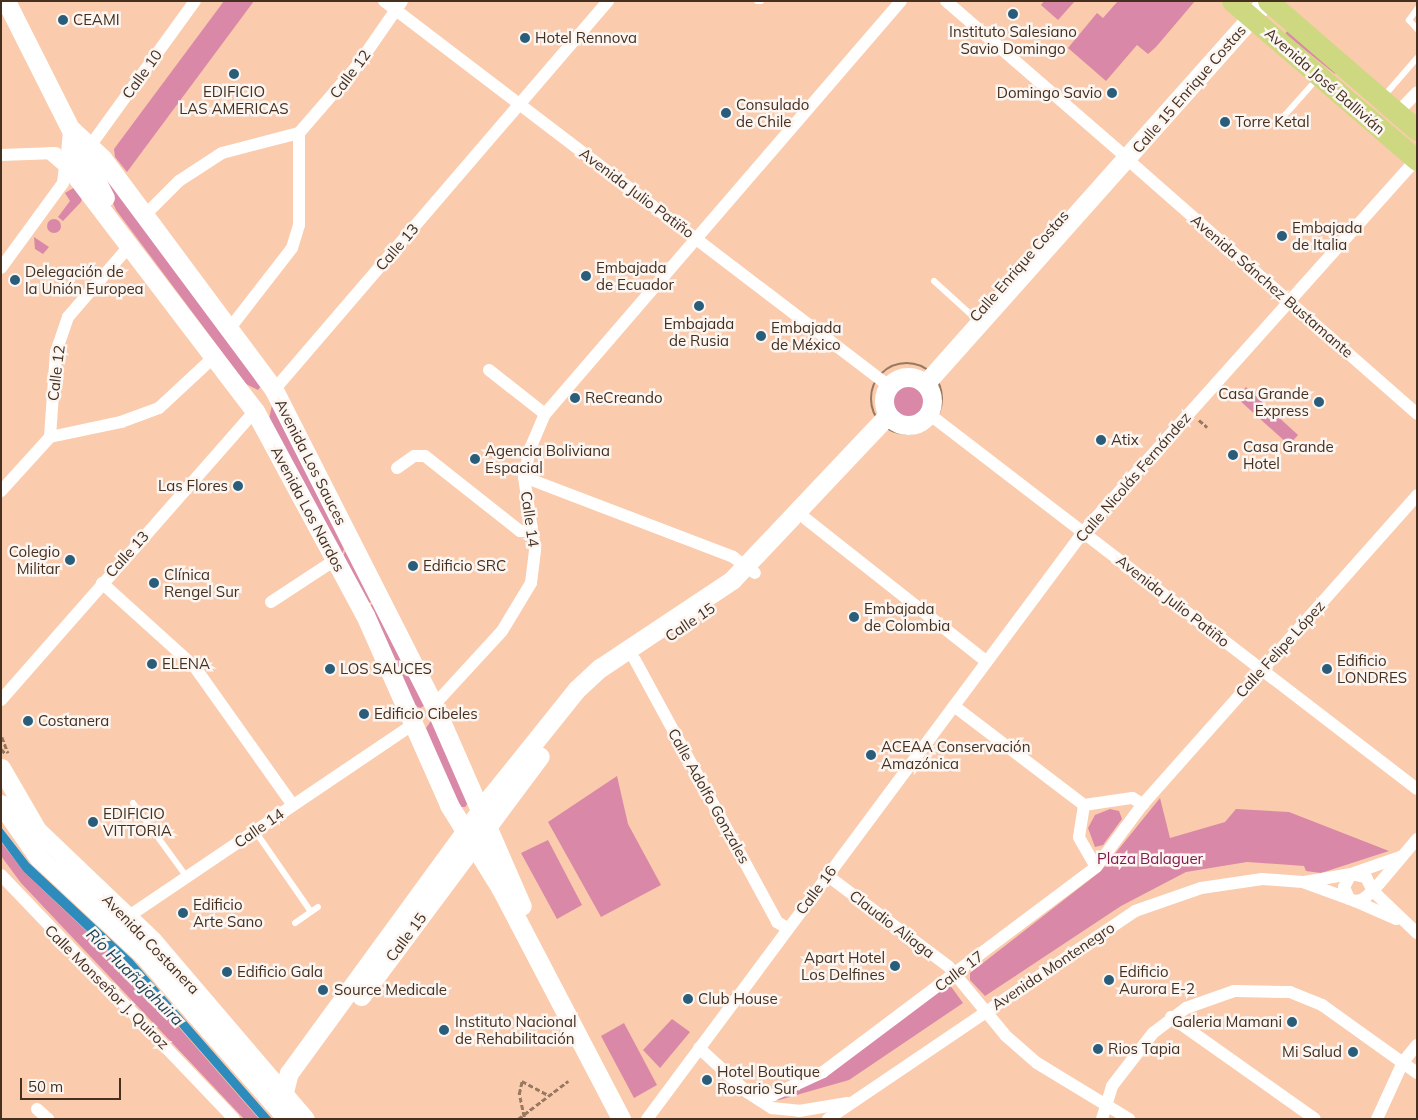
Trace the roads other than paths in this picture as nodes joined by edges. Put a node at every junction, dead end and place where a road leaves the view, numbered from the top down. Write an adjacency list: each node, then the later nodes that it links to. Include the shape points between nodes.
1 (6, 1): 23 (street, via 72,130)
2 (195, 1): 23 (street, Calle 10)
3 (384, 1): 8 (street, Avenida Julio Patiño)
4 (608, 1): 16 (street, Calle 13)
5 (901, 1): 30 (street, Calle 14)
6 (946, 1): 25 (street, Avenida Sánchez Bustamante)
7 (1267, 1): 9 (street); 15 (main road, Avenida José Ballivián)
8 (399, 6): 16 (street, Avenida Julio Patiño); 21 (street, Calle 12, via 323,108)
9 (1244, 7): 13 (main road, Avenida José Ballivián); 25 (street, Calle 15 Enrique Costas)
10 (1417, 9): 11 (lane, via 1409,20)
11 (1417, 29)
12 (1417, 58): 15 (lane)
13 (1320, 76): 18 (main road, Avenida José Ballivián); 19 (lane)
14 (1417, 92): 17 (street)
15 (1381, 99): 17 (main road, Avenida José Ballivián)
16 (520, 104): 30 (street, Avenida Julio Patiño); 41 (street, Calle 13)
17 (1397, 113): 20 (main road, Avenida José Ballivián)
18 (1366, 116): 22 (main road, via 1381,118); 26 (main road, Avenida José Ballivián)
19 (1277, 124)
20 (1417, 130)
21 (298, 133): 28 (street, via 222,152 179,181); 36 (street, via 299,225 292,248)
22 (1417, 148)
23 (74, 152): 24 (street); 27 (street, via 69,166); 28 (street, Avenida Los Sauces); 29 (street)
24 (1, 155)
25 (1123, 155): 34 (street, Avenida Sánchez Bustamante); 35 (street, Calle Enrique Costas)
26 (1416, 160): 34 (street, Calle Nicolás Fernández)
27 (71, 182): 29 (street); 32 (street)
28 (145, 215): 36 (street, Avenida Los Sauces)
29 (114, 220): 31 (street, Avenida Los Nardos)
30 (697, 238): 40 (street, Avenida Julio Patiño); 43 (street, Calle 14)
31 (131, 244): 37 (street, Avenida Los Nardos); 47 (street, Calle 12, via 77,302 62,330)
32 (1, 268)
33 (934, 281): 35 (lane)
34 (1290, 300): 44 (street, Avenida Sánchez Bustamante); 53 (street, Calle Nicolás Fernández)
35 (977, 320): 39 (street, Calle Enrique Costas)
36 (230, 328): 41 (street, Avenida Los Sauces)
37 (215, 356): 42 (street, Avenida Los Nardos); 47 (street, via 159,408 121,422)
38 (489, 370): 43 (street)
39 (925, 376): 40 (street); 45 (street, via 932,396)
40 (884, 382): 46 (street)
41 (274, 390): 42 (street); 63 (street, Avenida Los Sauces)
42 (255, 411): 55 (street, Avenida Los Nardos); 57 (street, Calle 13)
43 (545, 414): 49 (street, Calle 14, via 530,449)
44 (1417, 414)
45 (933, 417): 46 (street, via 910,426); 53 (street, Avenida Julio Patiño)
46 (888, 422): 52 (street, Calle 15); 56 (street, Calle 15)
47 (50, 437): 50 (street)
48 (396, 468): 54 (street, via 414,456 425,456 520,530)
49 (524, 477): 54 (street, Calle 14); 56 (street, via 733,556)
50 (1, 491)
51 (1417, 495): 61 (street, Calle Felipe López)
52 (806, 519): 56 (street, Calle 15); 60 (street)
53 (1084, 531): 60 (street, Calle Nicolás Fernández); 61 (street, Avenida Julio Patiño)
54 (531, 532): 63 (street, Calle 14, via 535,566 517,612)
55 (335, 560): 58 (street); 65 (street, Avenida Los Nardos)
56 (751, 570): 59 (street, Calle 15)
57 (102, 583): 62 (street, Calle 13); 70 (street, via 194,666)
58 (270, 602)
59 (631, 655): 73 (street, Calle 15, via 576,690); 91 (street, Calle Adolfo Gonzales, via 777,922)
60 (986, 661): 64 (street, Calle 16)
61 (1261, 670): 67 (street, Avenida Julio Patiño); 71 (street, Calle Felipe López)
62 (1, 700)
63 (434, 706): 65 (street); 73 (street, Avenida Los Sauces)
64 (954, 706): 72 (street); 82 (street, Calle 16)
65 (414, 724): 70 (street, Calle 14); 76 (street, Avenida Los Nardos)
66 (3, 777): 88 (street, Avenida Costanera, via 37,830)
67 (1417, 789)
68 (133, 803): 81 (lane)
69 (1, 804): 103 (street, Avenida Costanera, via 38,857 144,956)
70 (292, 804): 74 (street, Calle 14)
71 (1143, 804): 72 (street, via 1125,799); 78 (street, Calle 17)
72 (1084, 806): 78 (street, via 1079,837)
73 (485, 816): 76 (street, Calle 15); 93 (street, Avenida Los Nardos)
74 (255, 831): 81 (street, Calle 14); 87 (lane)
75 (1417, 839): 77 (street)
76 (470, 840): 93 (street, Avenida Los Nardos); 103 (street, Calle 15, via 294,1083)
77 (1403, 856): 79 (street, Avenida Montenegro); 84 (street)
78 (1096, 867): 94 (street, Calle 17)
79 (1353, 874): 83 (street, Avenida Montenegro); 84 (street, Avenida Montenegro, via 1366,877); 85 (street, via 1344,887)
80 (1, 875): 107 (street, Calle Monseñor J. Quiroz)
81 (186, 876): 88 (street, Calle 14)
82 (828, 876): 91 (street, Calle 16); 94 (street, Claudio Aliaga)
83 (1303, 882): 85 (street, Avenida Montenegro); 95 (street, Avenida Montenegro, via 1230,881 1135,911)
84 (1374, 891): 85 (street); 89 (street, Avenida Montenegro)
85 (1352, 900): 89 (street, Avenida Montenegro)
86 (318, 907): 87 (lane)
87 (311, 912): 90 (lane)
88 (129, 916): 103 (street, Avenida Costanera)
89 (1400, 920): 92 (street, Avenida Montenegro)
90 (296, 923)
91 (787, 928): 98 (street, Calle 16)
92 (1417, 933)
93 (541, 964): 109 (street, Avenida Los Nardos)
94 (956, 974): 95 (street, Claudio Aliaga); 101 (street, Calle 17, via 823,1072 773,1095)
95 (987, 1011): 102 (street, Avenida Montenegro); 104 (street, Claudio Aliaga, via 1006,1036 1037,1062)
96 (1171, 1017): 99 (street, via 1234,991 1290,992 1350,1022); 104 (street, via 1134,1053 1112,1086); 114 (street)
97 (1417, 1045): 99 (street)
98 (699, 1048): 101 (street); 110 (street, Calle 16)
99 (1403, 1062): 100 (street); 115 (street)
100 (1417, 1073)
101 (747, 1092): 102 (street, via 785,1111)
102 (852, 1102): 111 (street, Avenida Montenegro)
103 (286, 1104): 108 (street, Avenida Costanera)
104 (1106, 1105): 112 (street); 113 (street, Claudio Aliaga)
105 (37, 1109): 106 (street)
106 (48, 1119)
107 (234, 1119)
108 (306, 1119)
109 (621, 1119)
110 (647, 1119)
111 (828, 1119)
112 (1102, 1119)
113 (1129, 1119)
114 (1315, 1119)
115 (1377, 1119)

